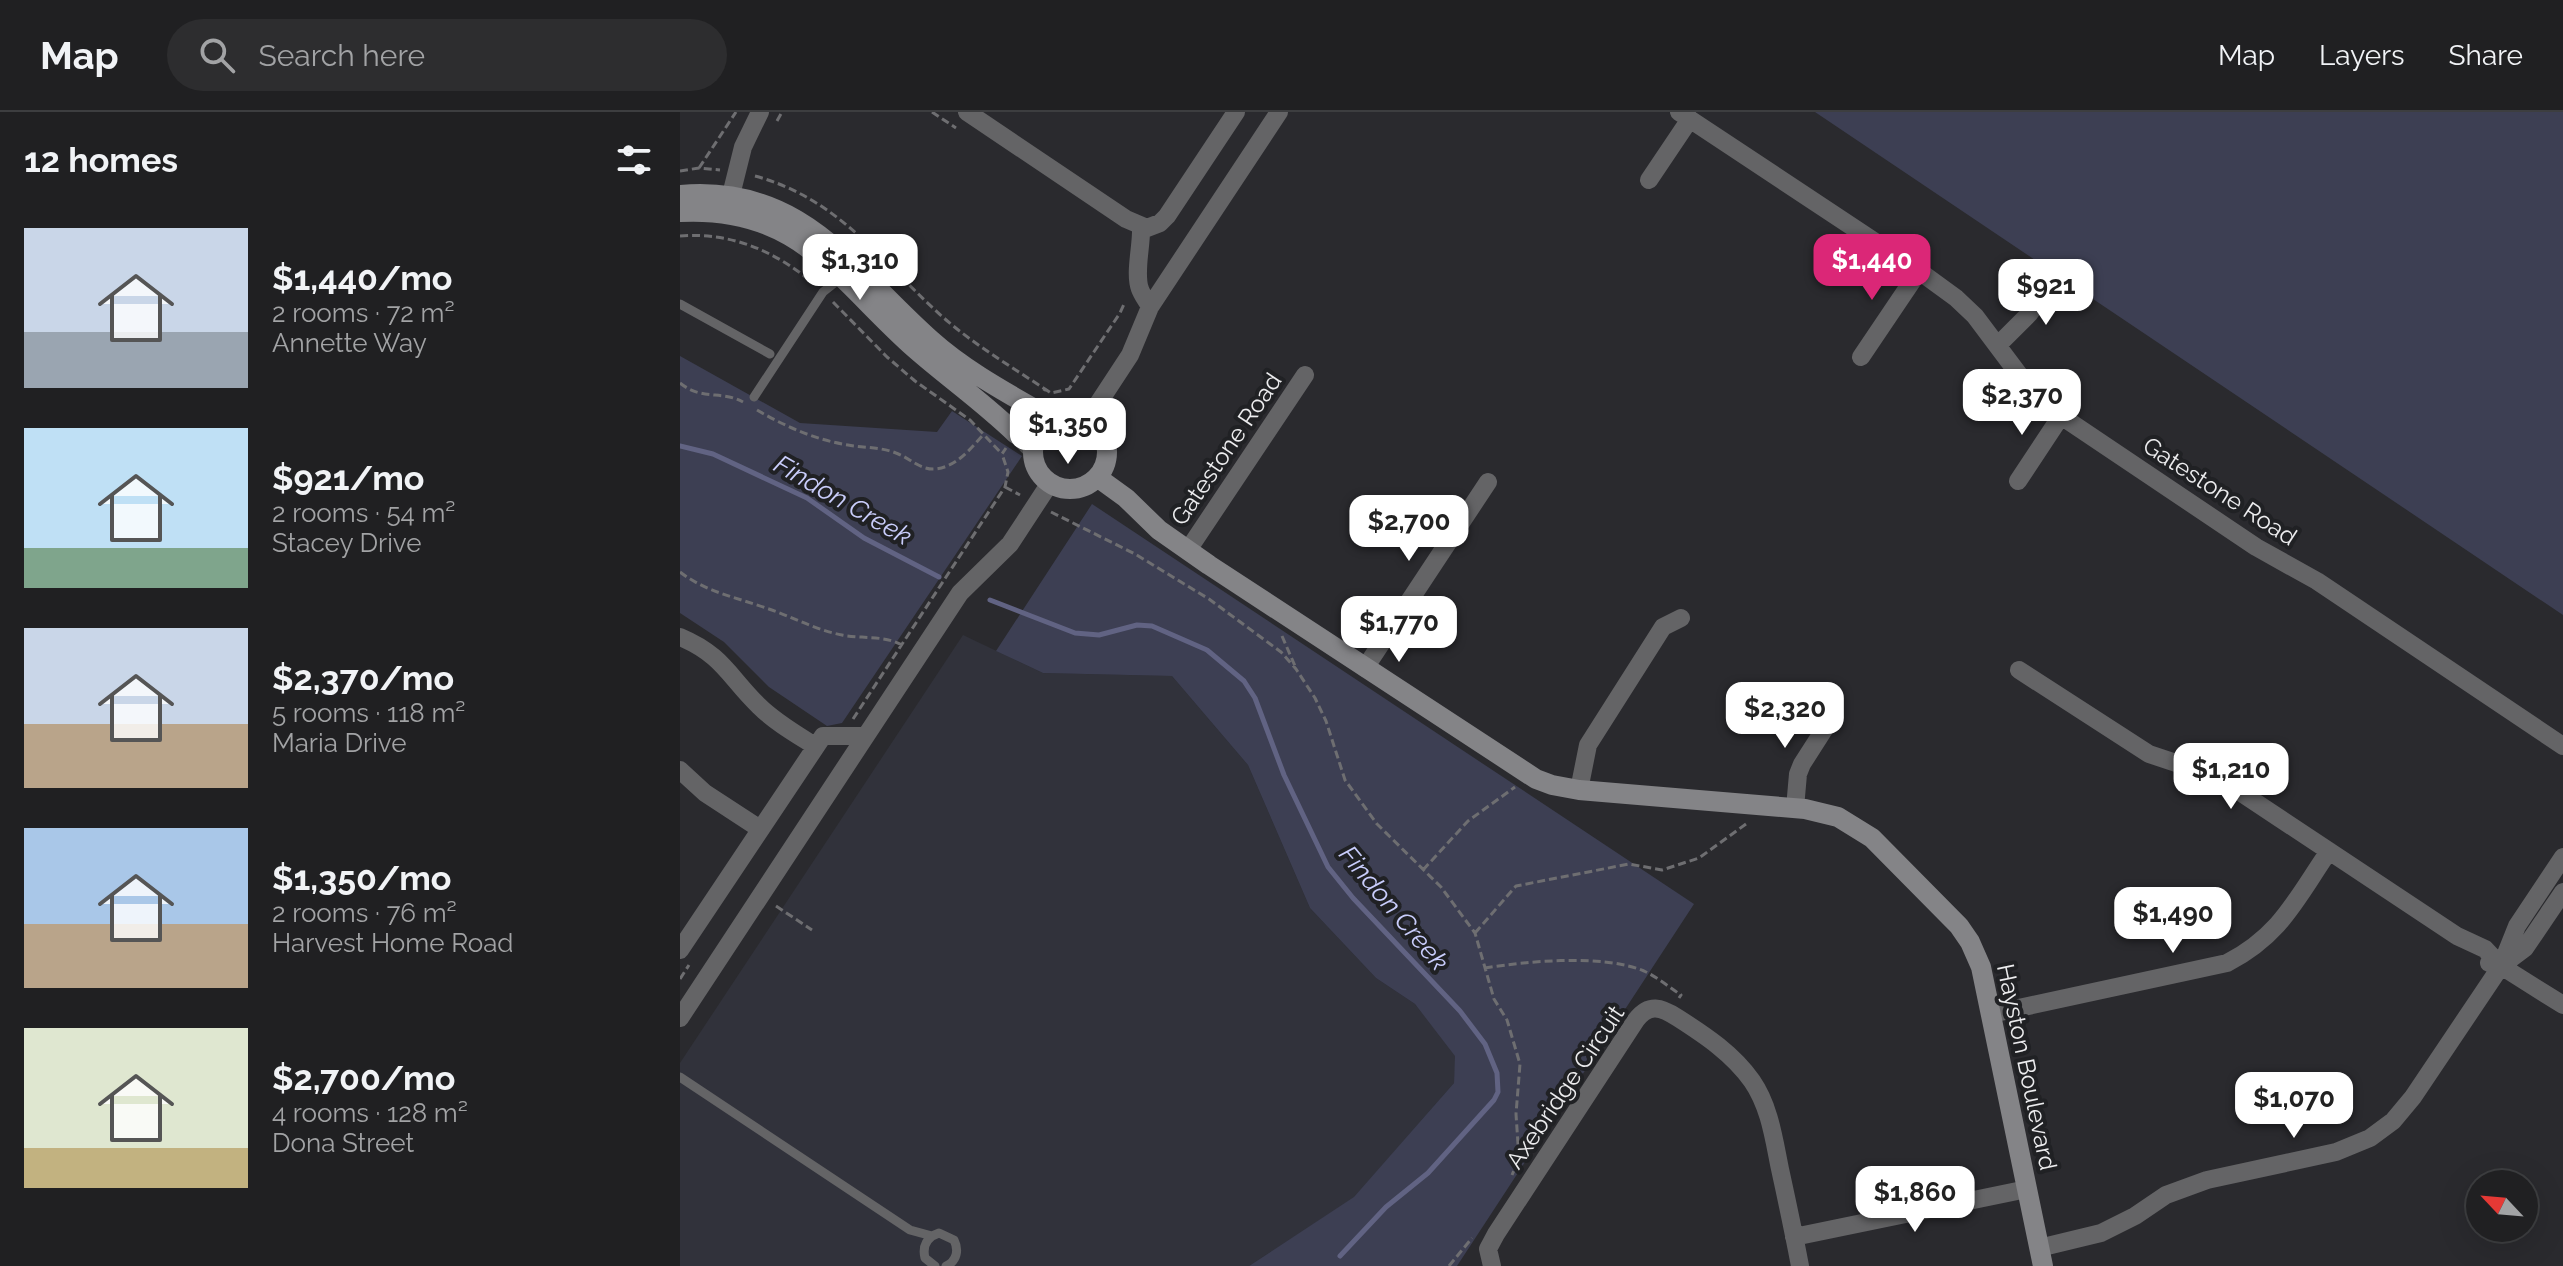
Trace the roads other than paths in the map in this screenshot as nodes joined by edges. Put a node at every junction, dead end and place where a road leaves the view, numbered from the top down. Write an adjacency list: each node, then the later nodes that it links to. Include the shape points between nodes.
1 (1236, 112): 10 (street, via 1167,216 1154,226)
2 (1279, 112): 15 (street)
3 (978, 115): 10 (street)
4 (1684, 116): 6 (street); 11 (street, Gatestone Road)
5 (768, 117): 8 (street, via 743,147)
6 (1649, 180)
7 (680, 195): 8 (street)
8 (729, 205): 9 (street); 13 (street, via 812,250); 21 (street, via 752,201 814,230 934,342)
9 (680, 212)
10 (1141, 227): 15 (street, via 1137,276)
11 (1919, 271): 16 (street, Gatestone Road, via 1956,298); 18 (street)
12 (2056, 276): 16 (street)
13 (842, 277): 20 (lane, via 823,292); 25 (street, via 915,349)
14 (680, 304): 17 (lane)
15 (1150, 307): 24 (street, via 1130,355)
16 (1998, 345): 22 (street, Gatestone Road, via 2023,380)
17 (770, 354)
18 (1861, 357)
19 (1305, 375): 31 (street, Gatestone Road)
20 (750, 400)
21 (1033, 408): 23 (street)
22 (2061, 416): 28 (street); 39 (street, Gatestone Road)
23 (1057, 418): 24 (street); 26 (street, via 1040,432)
24 (1088, 419): 27 (street, via 1107,446)
25 (1016, 434): 26 (street)
26 (1034, 452): 30 (street)
27 (1097, 477): 30 (street, via 1075,489); 31 (street, Hayston Boulevard)
28 (2018, 481)
29 (1488, 482): 34 (street)
30 (1050, 483): 37 (street, via 1010,544 960,593)
31 (1188, 550): 34 (street, Hayston Boulevard)
32 (1681, 618): 41 (street, via 1663,627 1588,745)
33 (680, 637): 38 (street, via 712,655 760,707)
34 (1365, 668): 41 (street, Hayston Boulevard, via 1525,774)
35 (2019, 670): 44 (street, via 2134,746 2209,774)
36 (1834, 714): 42 (street, via 1802,764)
37 (866, 736): 38 (street, via 823,736); 51 (street)
38 (815, 746): 43 (street)
39 (2563, 746)
40 (680, 770): 43 (street)
41 (1579, 790): 42 (street, Hayston Boulevard)
42 (1795, 808): 50 (street, Hayston Boulevard, via 1853,824 1945,911 1970,942)
43 (760, 829): 47 (street)
44 (2329, 851): 48 (street, via 2485,949); 50 (street, via 2274,931 2227,963)
45 (2563, 857): 48 (street, via 2517,926)
46 (2563, 892): 48 (street, via 2525,948)
47 (680, 950)
48 (2501, 966): 49 (street); 58 (street, via 2408,1104 2370,1138 2336,1152 2207,1180)
49 (2563, 1005)
50 (1991, 1014): 53 (street, Hayston Boulevard)
51 (680, 1018)
52 (680, 1077): 54 (lane)
53 (2027, 1189): 56 (street); 58 (street, Hayston Boulevard)
54 (910, 1230): 55 (lane); 57 (lane)
55 (932, 1236): 57 (lane); 59 (lane, via 945,1234 954,1240 957,1249)
56 (1794, 1237): 62 (street, Axebridge Circuit, via 1772,1129 1754,1084 1723,1049 1662,1008 1651,1008 1636,1020 1496,1234 1488,1249); 63 (street)
57 (924, 1249): 60 (lane, via 925,1258)
58 (2041, 1257)
59 (950, 1263): 61 (lane)
60 (935, 1266)
61 (964, 1266)
62 (1492, 1266)
63 (1800, 1266)

